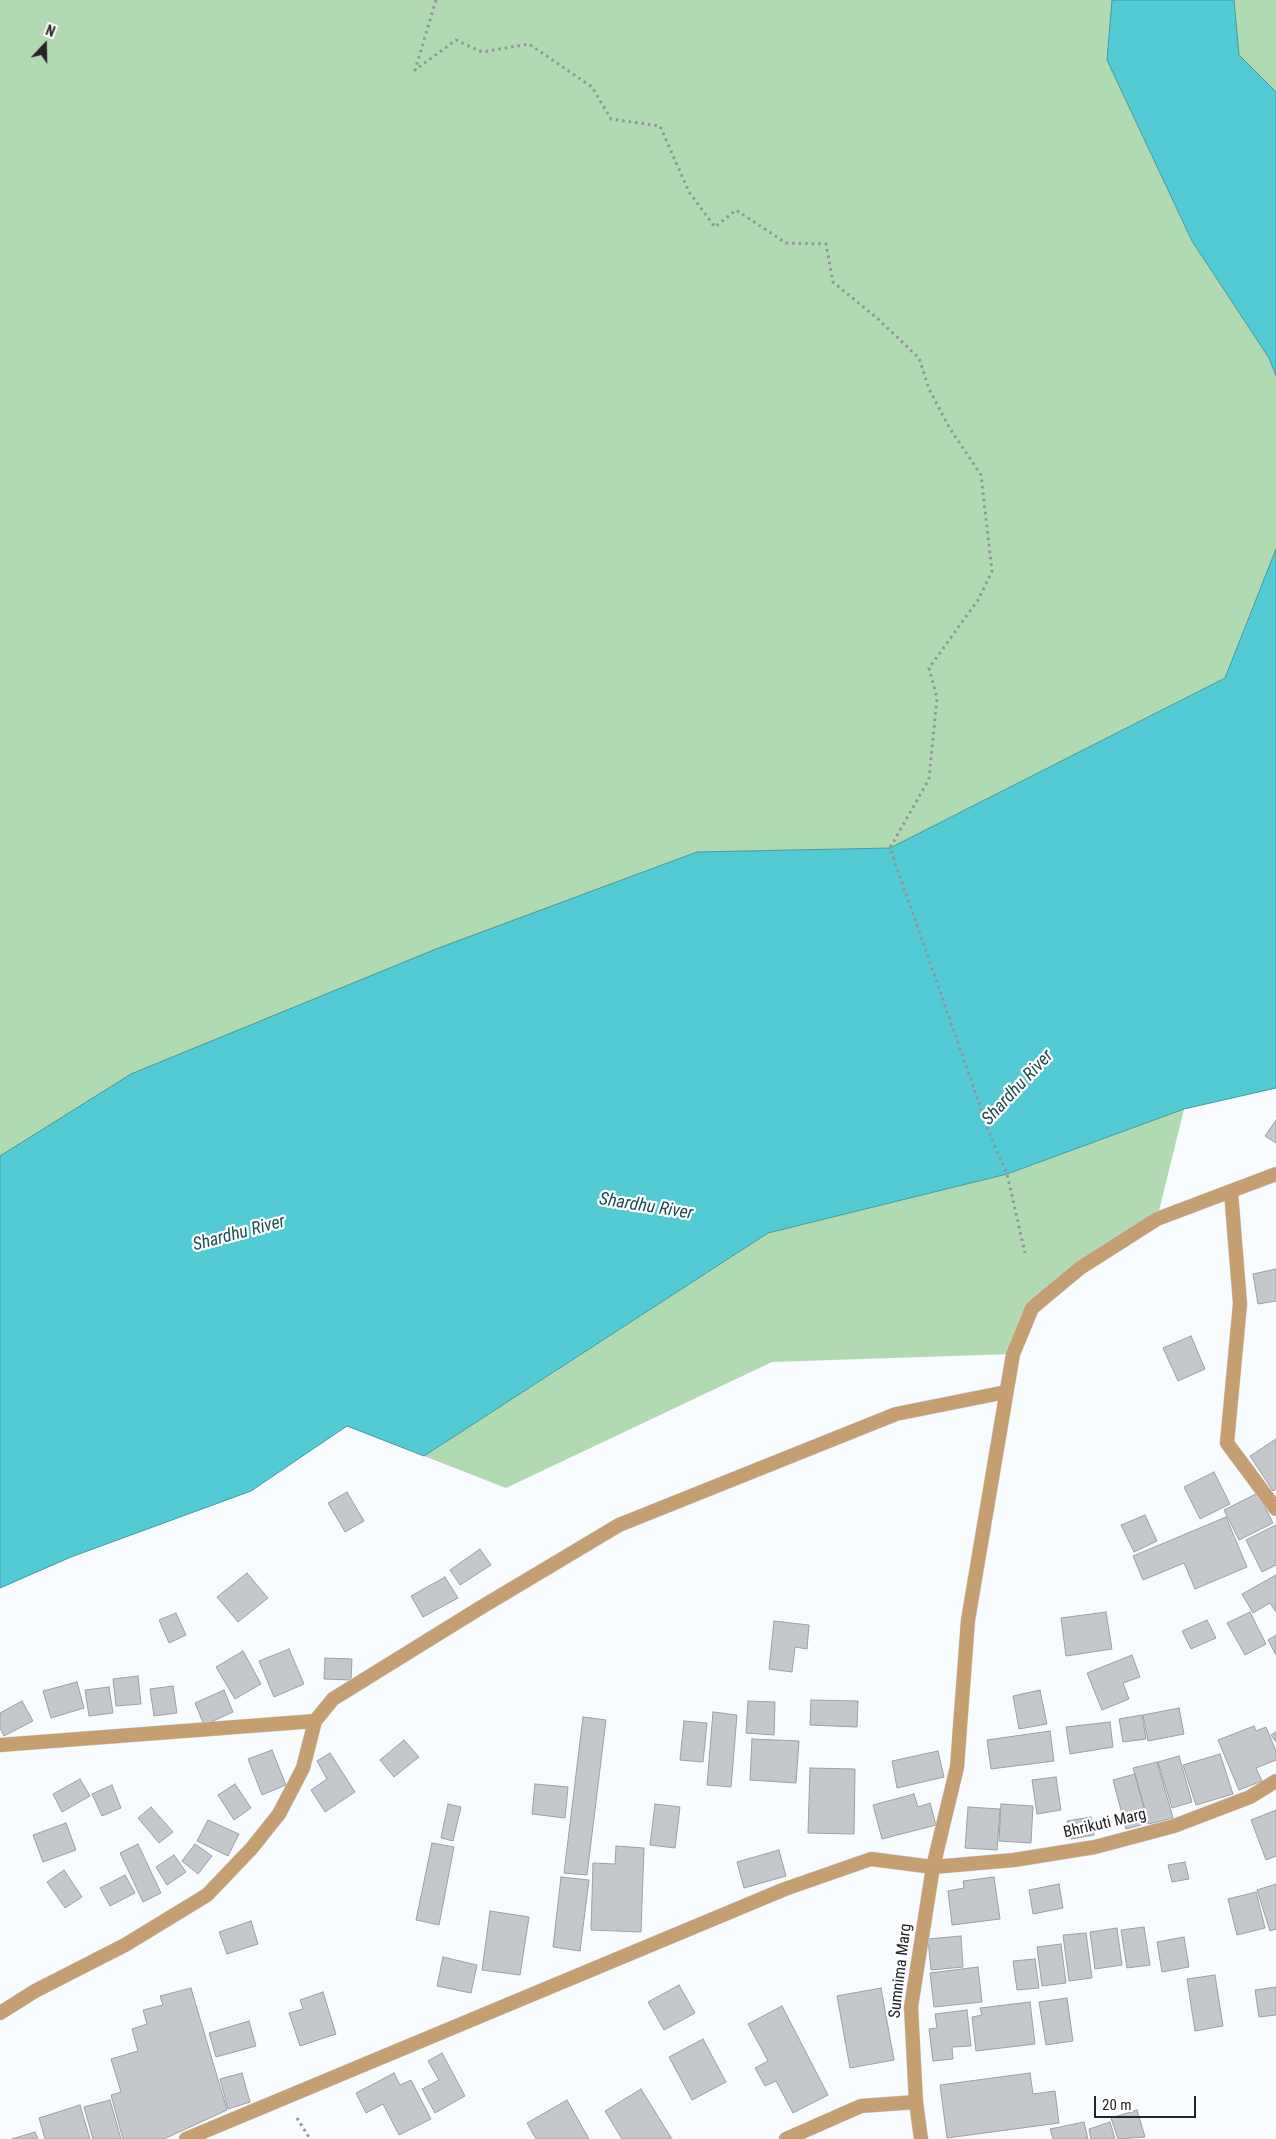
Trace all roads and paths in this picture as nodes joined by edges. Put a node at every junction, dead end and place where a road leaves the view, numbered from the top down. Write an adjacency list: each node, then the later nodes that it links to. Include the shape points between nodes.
1 (436, 0): 4 (path, via 415,70 456,40 482,52 529,44 592,87 611,119 660,126 689,192 715,227 736,210 786,243 826,244 833,282 919,358 929,389 949,428 981,475 992,571 978,600 929,668 937,698 928,779 890,848 992,1140 1007,1174)
2 (1276, 1174): 3 (street, Sumnima Marg)
3 (1231, 1192): 5 (street, Sumnima Marg, via 1157,1219 1080,1268 1032,1308 1013,1354); 6 (street, via 1240,1304 1227,1443)
4 (1024, 1253)
5 (1006, 1392): 7 (street, via 896,1414 619,1525 333,1699); 10 (street, Sumnima Marg, via 968,1620 957,1767)
6 (1276, 1509)
7 (315, 1721): 8 (street); 11 (street, via 303,1768 279,1814 207,1895)
8 (0, 1745)
9 (1276, 1781): 10 (street, Bhrikuti Marg, via 1250,1797 1174,1826 1095,1847 1014,1860)
10 (933, 1867): 12 (street, Sumnima Marg, via 912,2007); 13 (street, Bhrikuti Marg, via 871,1860 785,1889)
11 (0, 2014)
12 (916, 2102): 14 (street, via 861,2106); 15 (street, Sumnima Marg)
13 (186, 2139)
14 (786, 2139)
15 (921, 2139)

